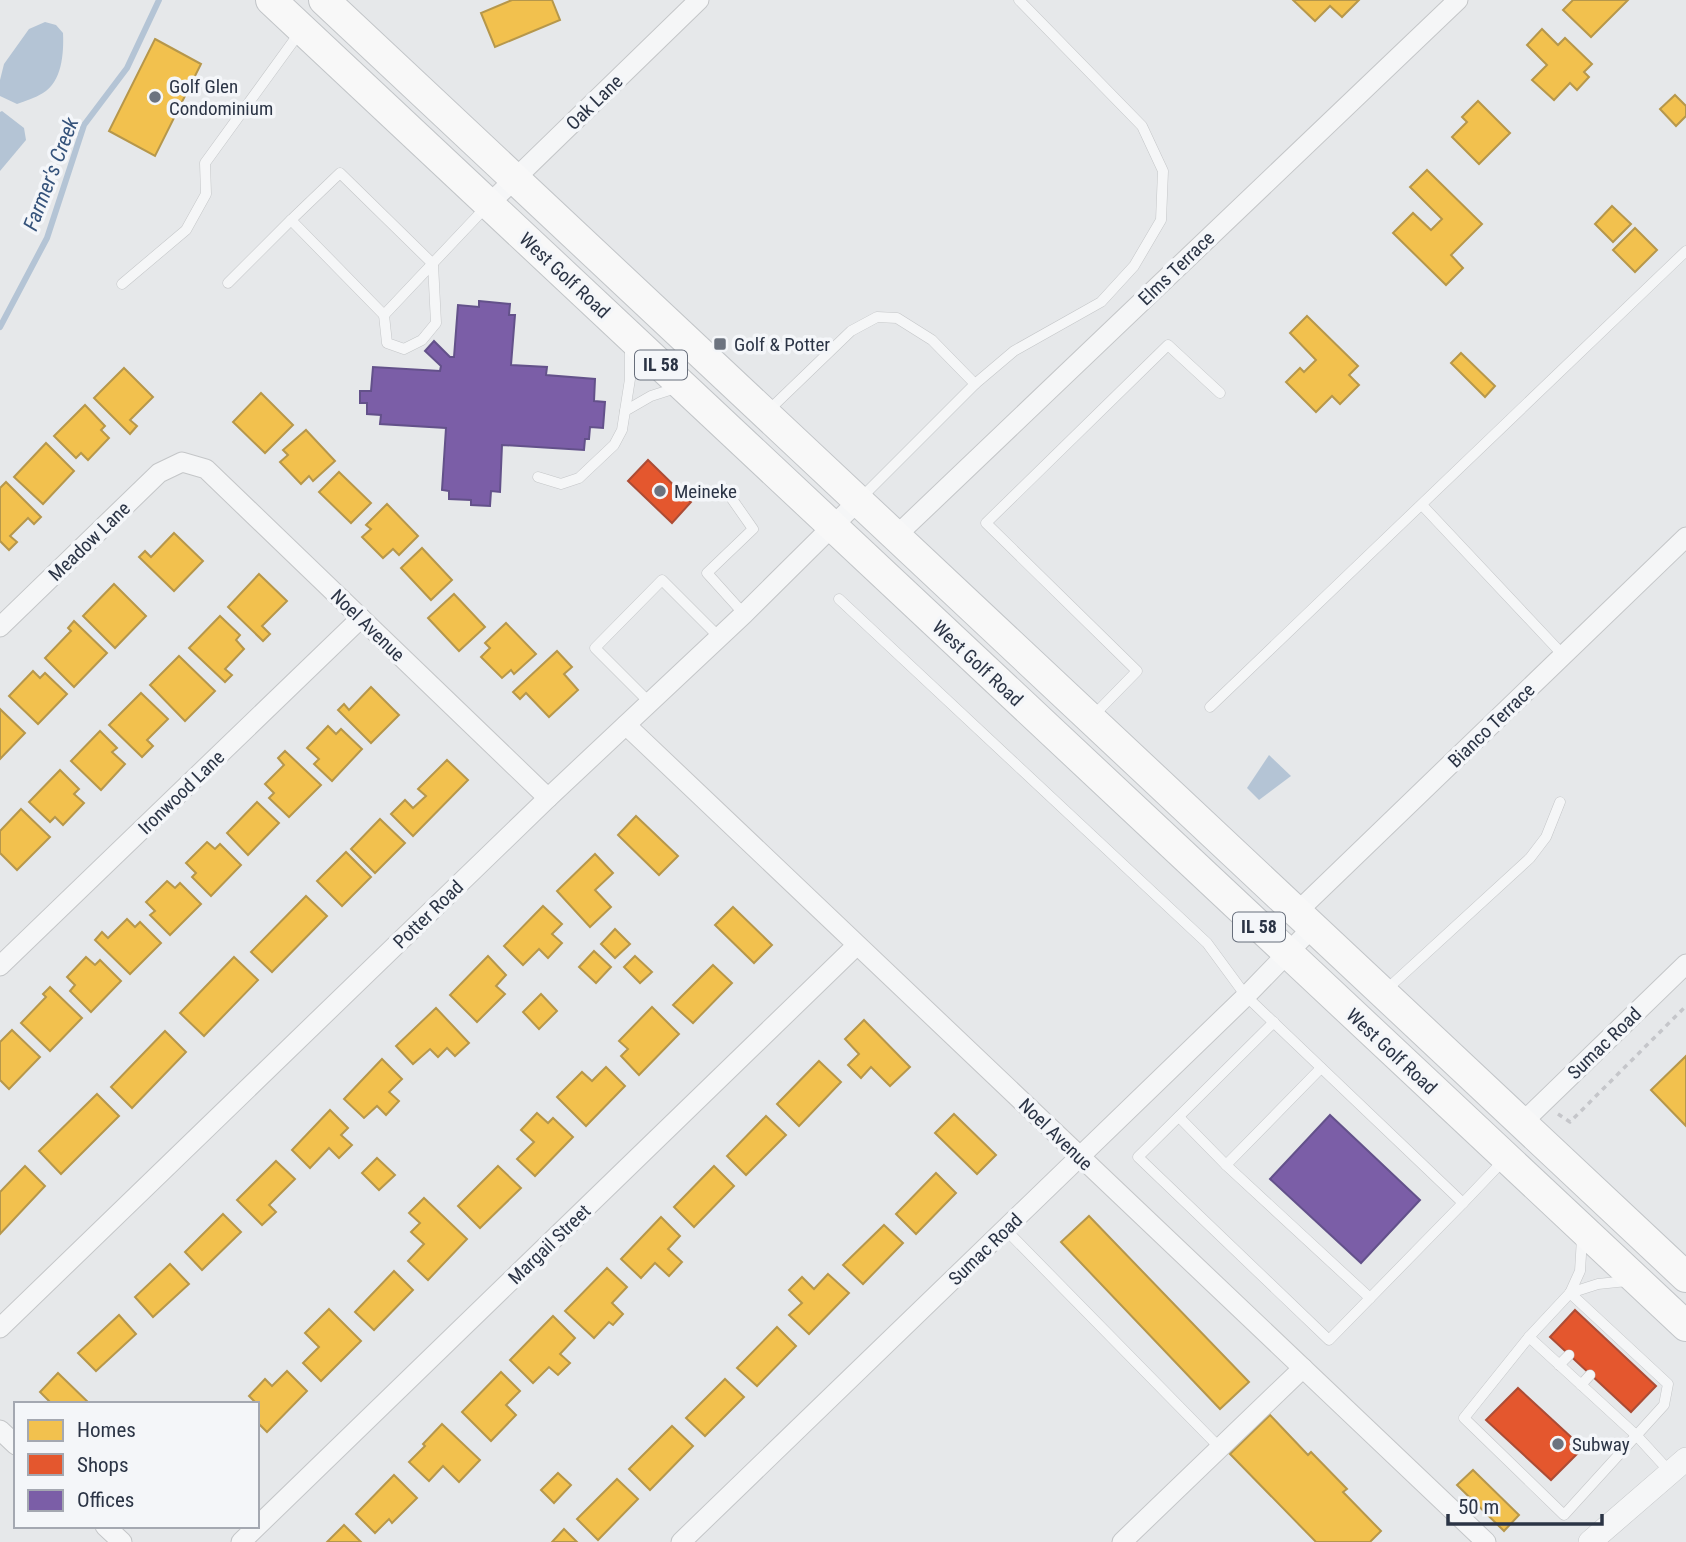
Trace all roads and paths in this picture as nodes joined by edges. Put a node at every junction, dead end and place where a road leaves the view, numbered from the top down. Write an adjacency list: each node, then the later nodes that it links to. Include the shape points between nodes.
1 (271, 0): 6 (main road, West Golf Road / IL 58)
2 (324, 0): 7 (main road, West Golf Road / IL 58)
3 (699, 0): 7 (street, Oak Lane)
4 (1019, 0): 16 (lane, via 1142,126 1163,171 1161,220 1134,266 1101,302 1014,351)
5 (1458, 0): 27 (street, Elms Terrace)
6 (302, 29): 8 (main road, West Golf Road / IL 58); 13 (lane, via 205,163 206,194 186,230)
7 (514, 179): 8 (street, Oak Lane); 20 (main road, West Golf Road / IL 58)
8 (489, 204): 11 (lane); 15 (main road, West Golf Road / IL 58)
9 (291, 220): 11 (lane, via 340,173); 12 (lane); 14 (lane)
10 (1686, 251): 25 (lane)
11 (433, 264): 14 (lane); 14 (lane, via 436,323 422,340 404,349 387,343)
12 (228, 283)
13 (122, 284)
14 (384, 315)
15 (628, 334): 17 (main road, West Golf Road / IL 58); 19 (lane, via 631,355)
16 (975, 384): 20 (lane, via 932,340 897,318 877,317 851,331); 24 (lane)
17 (683, 386): 19 (lane); 26 (main road, West Golf Road / IL 58)
18 (1220, 393): 37 (lane, via 1168,345 986,523 1137,671)
19 (625, 411): 22 (lane, via 614,445 579,478 561,484)
20 (765, 414): 24 (main road, West Golf Road / IL 58)
21 (182, 462): 31 (street, Noel Avenue, via 206,469); 32 (street, Meadow Lane, via 159,472)
22 (538, 477)
23 (725, 489): 30 (lane, via 753,529 708,573)
24 (858, 501): 26 (street, Potter Road); 27 (main road, West Golf Road / IL 58)
25 (1422, 505): 34 (lane); 36 (lane)
26 (833, 526): 30 (street, Potter Road); 43 (main road, West Golf Road / IL 58)
27 (896, 536): 37 (main road, West Golf Road / IL 58)
28 (1686, 537): 34 (street, Bianco Terrace)
29 (839, 599): 47 (lane, via 1207,943)
30 (744, 614): 33 (street, Potter Road)
31 (361, 618): 39 (street, Noel Avenue); 45 (street, Ironwood Lane)
32 (0, 627)
33 (719, 637): 35 (street, Potter Road); 35 (lane, via 662,580 595,648)
34 (1563, 655): 41 (street, Bianco Terrace)
35 (650, 703): 38 (street, Potter Road)
36 (1210, 707)
37 (1091, 719): 41 (main road, West Golf Road / IL 58)
38 (626, 726): 39 (street, Potter Road); 42 (street, Noel Avenue)
39 (548, 798): 64 (street, Potter Road)
40 (1560, 802): 46 (lane, via 1546,837 1530,859)
41 (1305, 920): 43 (street, Bianco Terrace); 46 (main road, West Golf Road / IL 58)
42 (857, 945): 53 (street, Noel Avenue); 78 (street, Margail Street)
43 (1287, 953): 47 (street, Sumac Road); 54 (main road, West Golf Road / IL 58)
44 (1686, 964): 51 (street, Sumac Road)
45 (0, 966)
46 (1383, 993): 51 (main road, West Golf Road / IL 58)
47 (1246, 996): 49 (lane); 53 (street, Sumac Road)
48 (1686, 1006): 51 (path, via 1570,1122)
49 (1273, 1022): 50 (lane); 52 (lane)
50 (1321, 1068): 55 (lane); 56 (lane)
51 (1532, 1113): 59 (main road, West Golf Road / IL 58)
52 (1178, 1117): 55 (lane); 62 (lane, via 1138,1157 1329,1340)
53 (1080, 1157): 57 (street, Sumac Road); 68 (street, Noel Avenue)
54 (1506, 1158): 56 (lane); 58 (main road, West Golf Road / IL 58)
55 (1226, 1165): 62 (lane)
56 (1463, 1203): 62 (lane)
57 (1005, 1229): 76 (lane); 83 (street, Sumac Road)
58 (1583, 1230): 60 (main road, West Golf Road / IL 58); 61 (lane, via 1580,1271)
59 (1686, 1277)
60 (1636, 1280): 61 (lane); 63 (main road, West Golf Road / IL 58)
61 (1570, 1293): 65 (lane); 74 (lane, via 1638,1363 1668,1384 1664,1405)
62 (1370, 1298)
63 (1686, 1326)
64 (0, 1328)
65 (1528, 1337): 67 (lane); 74 (lane, via 1464,1418 1564,1515)
66 (1569, 1355): 67 (lane)
67 (1559, 1365): 70 (lane)
68 (1303, 1368): 76 (street); 85 (street, Noel Avenue)
69 (1590, 1374): 70 (lane)
70 (1581, 1385): 72 (lane)
71 (1610, 1394): 72 (lane)
72 (1601, 1403): 74 (lane)
73 (0, 1430): 75 (street)
74 (1637, 1436): 77 (lane)
75 (14, 1443)
76 (1220, 1448): 84 (street)
77 (1678, 1466): 86 (street)
78 (259, 1525)
79 (107, 1528): 81 (street)
80 (256, 1528): 82 (street, Margail Street)
81 (122, 1542)
82 (242, 1542)
83 (681, 1542)
84 (1122, 1542)
85 (1486, 1542)
86 (1590, 1542)

